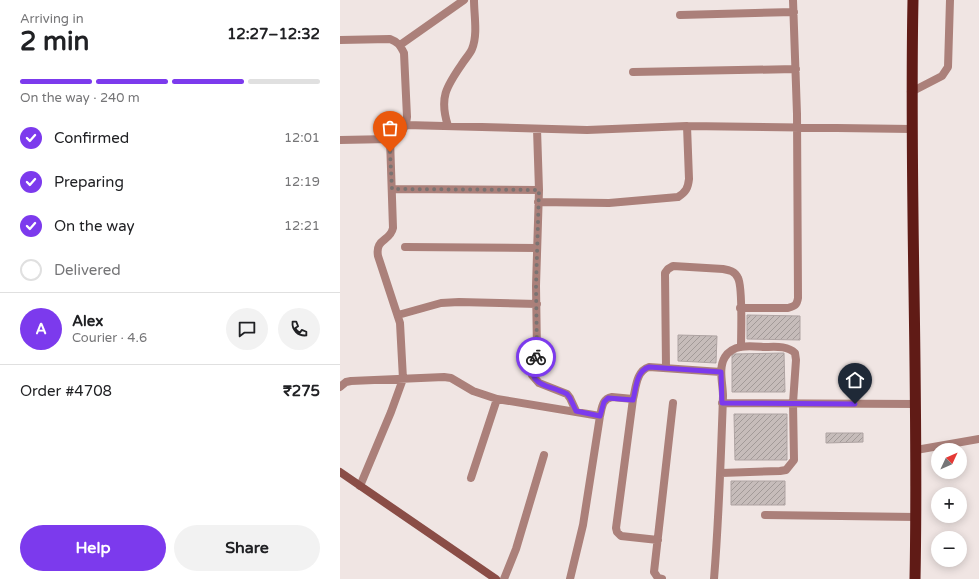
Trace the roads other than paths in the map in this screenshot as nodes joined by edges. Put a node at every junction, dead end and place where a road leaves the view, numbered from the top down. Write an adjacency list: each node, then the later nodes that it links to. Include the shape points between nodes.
1 (464, 0): 9 (street)
2 (474, 0): 14 (street, via 473,48 445,91 443,106)
3 (794, 0): 6 (street)
4 (913, 0): 12 (highway)
5 (950, 0): 12 (street, via 948,67 942,76)
6 (794, 12): 7 (street); 10 (street)
7 (680, 14)
8 (340, 40): 9 (street, via 390,40)
9 (400, 45): 13 (street, via 404,53)
10 (796, 68): 11 (street); 16 (street)
11 (633, 72)
12 (911, 92): 18 (highway)
13 (406, 125): 14 (street); 19 (street, via 402,132)
14 (448, 126): 17 (street)
15 (687, 126): 16 (street); 17 (street); 23 (street, via 688,188 678,197 609,203)
16 (797, 127): 18 (street); 27 (street, via 797,303 788,308)
17 (537, 129): 22 (street)
18 (912, 129): 39 (highway)
19 (390, 139): 20 (street); 21 (street)
20 (340, 140)
21 (392, 189): 22 (street); 28 (street, via 392,232 381,241 377,249)
22 (539, 190): 23 (street)
23 (538, 202): 25 (street)
24 (405, 247): 25 (street)
25 (537, 248): 26 (street)
26 (537, 304): 28 (street, via 441,303); 40 (street, via 537,352 532,374 539,382 567,394)
27 (740, 308): 29 (street); 30 (street, via 740,282 734,272 682,266 668,268 665,273)
28 (398, 315): 32 (street)
29 (741, 347): 31 (street, via 731,350 726,356 722,362); 38 (street, via 787,348 795,353)
30 (666, 368): 31 (street); 35 (street, via 644,368 638,377)
31 (721, 372): 37 (street)
32 (403, 379): 33 (street, via 351,380); 34 (street, via 451,378 473,391); 48 (street)
33 (340, 387)
34 (497, 399): 40 (street); 47 (street)
35 (633, 400): 41 (street, via 608,398 604,402); 51 (street, via 616,528 621,536)
36 (673, 403): 51 (street)
37 (722, 403): 38 (street); 46 (street)
38 (793, 403): 39 (street); 46 (street, via 794,460 786,470)
39 (916, 404): 43 (highway)
40 (576, 411): 41 (street)
41 (600, 416): 54 (street, via 583,525)
42 (979, 439): 43 (street)
43 (916, 450): 50 (highway)
44 (544, 455): 53 (street, via 516,549)
45 (340, 472): 48 (main road)
46 (721, 473): 56 (street)
47 (471, 478)
48 (360, 486): 52 (main road)
49 (765, 515): 50 (street)
50 (916, 517): 57 (highway)
51 (658, 540): 55 (street, via 654,572)
52 (496, 579)
53 (504, 579)
54 (570, 579)
55 (662, 579)
56 (714, 579)
57 (915, 579)

